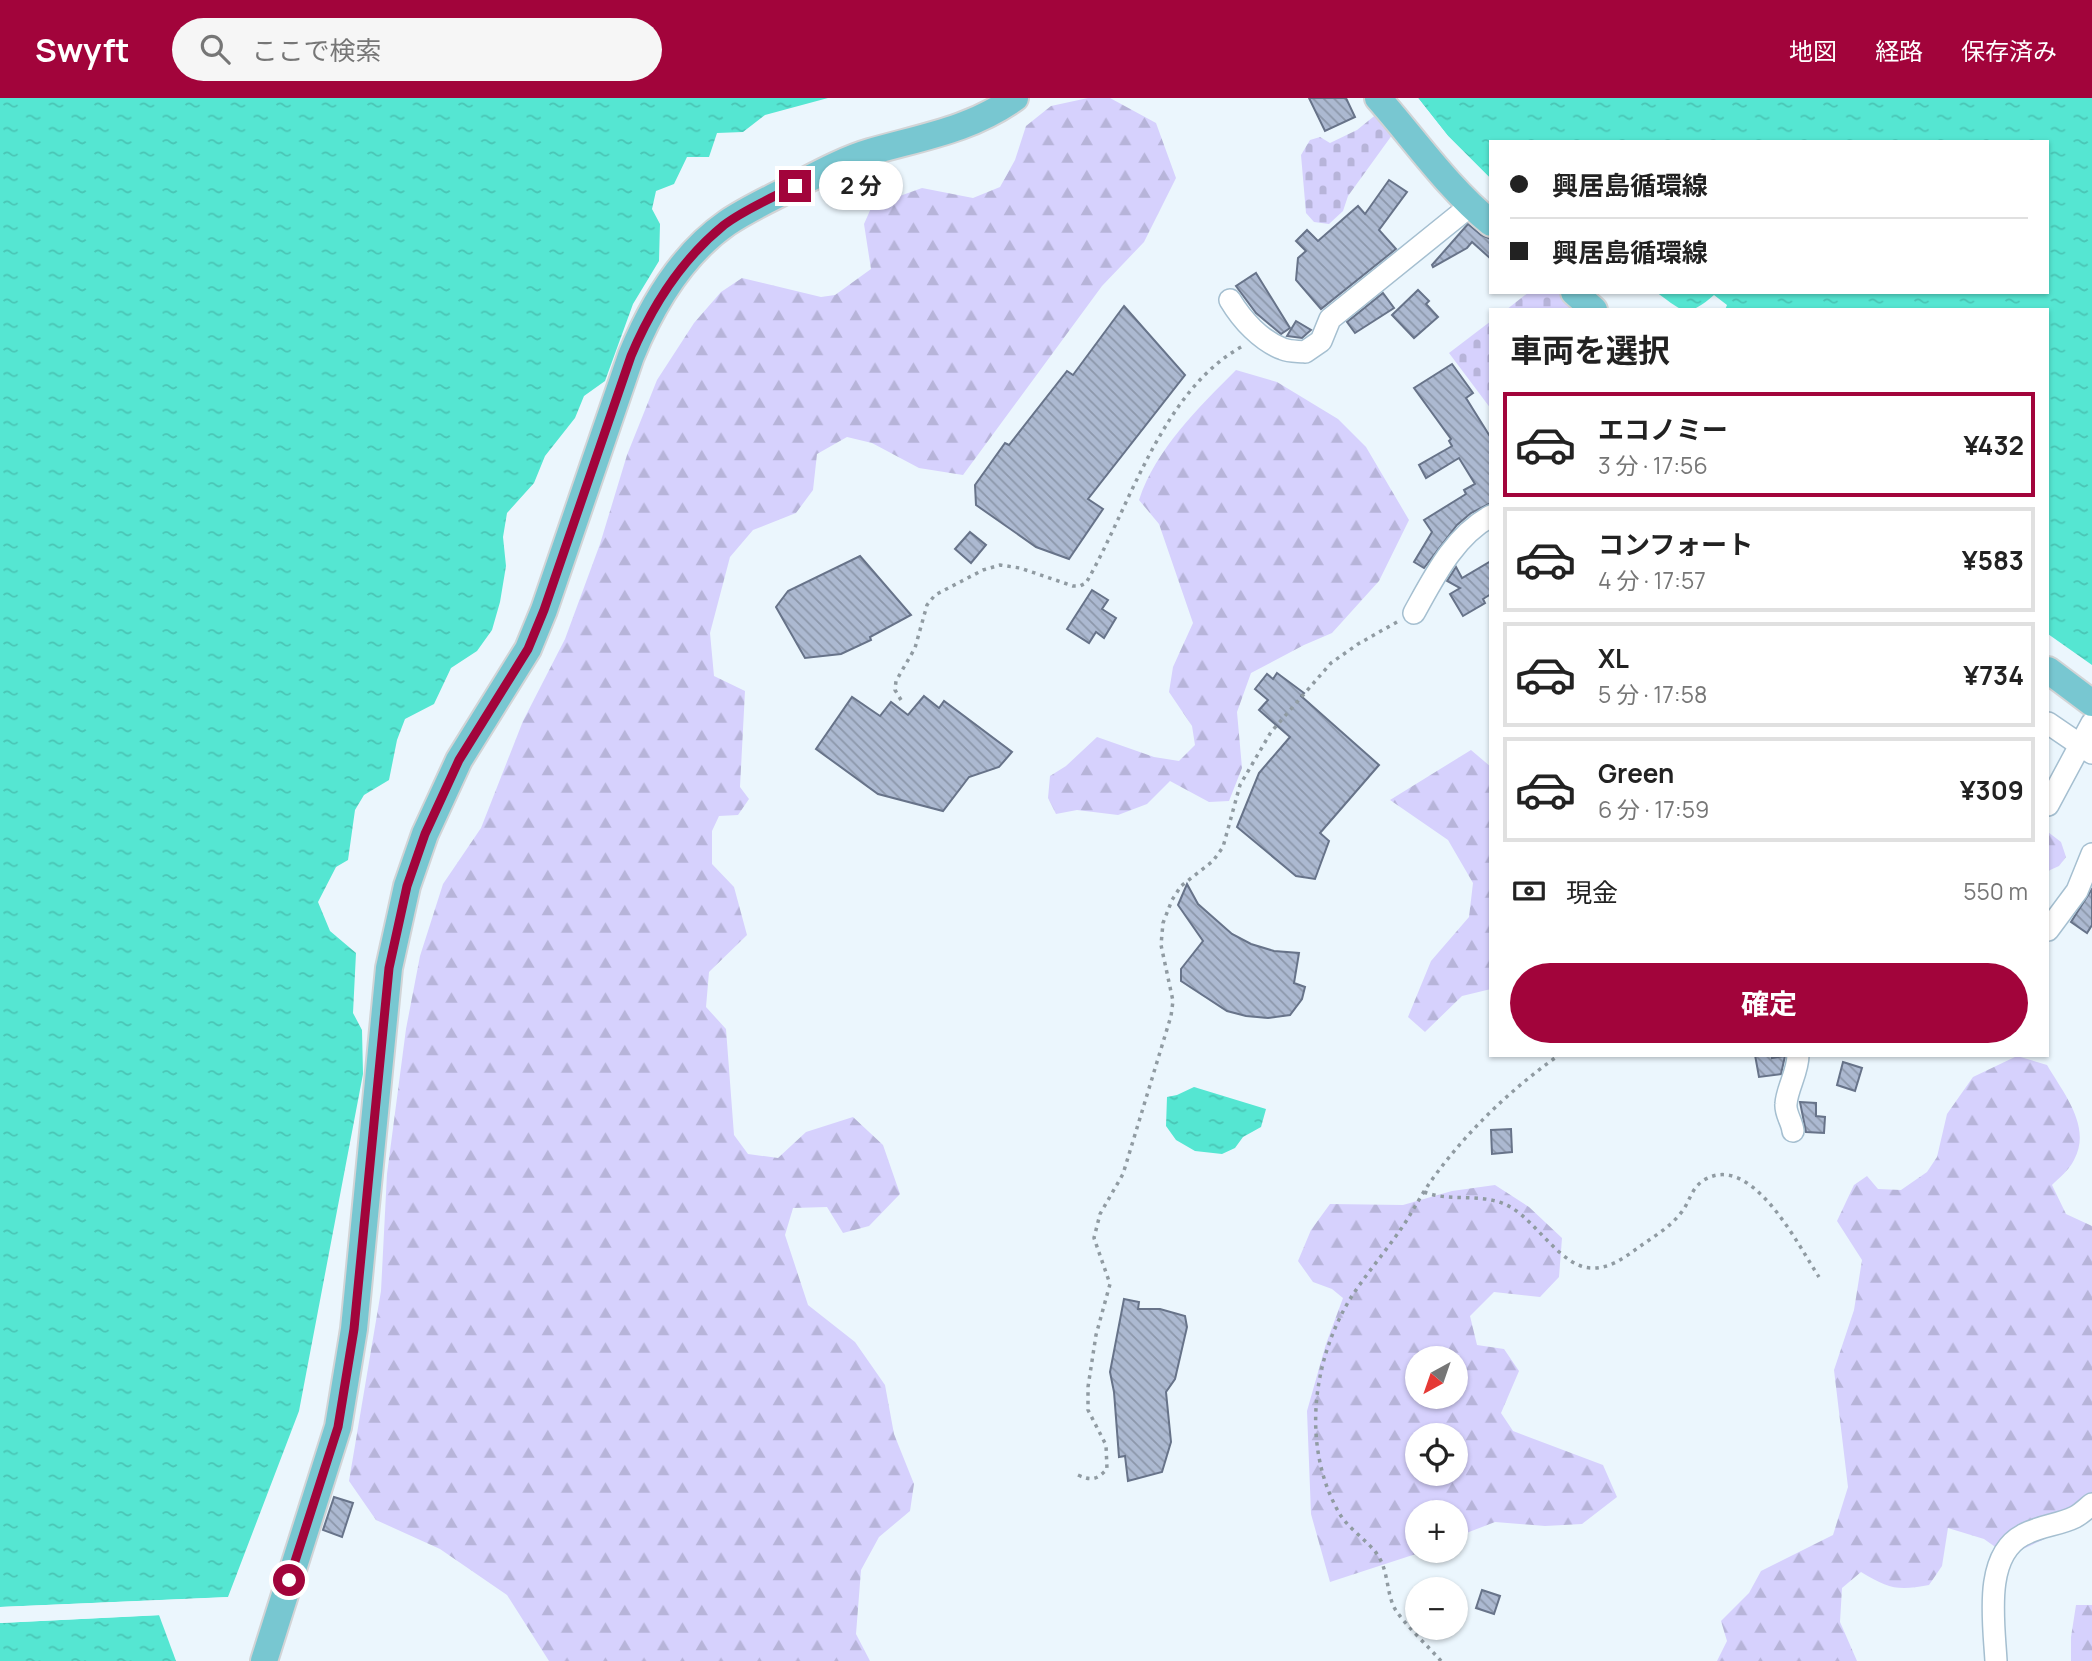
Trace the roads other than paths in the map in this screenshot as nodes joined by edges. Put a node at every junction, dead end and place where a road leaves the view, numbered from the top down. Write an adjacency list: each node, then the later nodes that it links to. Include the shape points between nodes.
1 (1015, 98): 21 (main road, via 966,126 866,153 758,205 725,225 679,271 646,321 528,649 459,760 407,886 389,968 354,1329 338,1427)
2 (1378, 98): 3 (main road)
3 (1470, 206): 4 (main road); 6 (street, via 1330,319 1321,341 1306,352 1283,349 1262,336)
4 (1489, 221)
5 (1576, 294): 7 (main road)
6 (1230, 300)
7 (1592, 308)
8 (1489, 517): 9 (street, via 1453,549)
9 (1414, 613)
10 (2049, 671): 11 (main road)
11 (2092, 703)
12 (2092, 723): 14 (street)
13 (2049, 724): 14 (street)
14 (2085, 749): 15 (street)
15 (2049, 803)
16 (2092, 854): 17 (street, via 2077,891)
17 (2049, 929)
18 (1798, 1057): 19 (street, via 1786,1104)
19 (1793, 1131)
20 (2092, 1504): 22 (street, via 2077,1517 2023,1535 2001,1557 1995,1576)
21 (264, 1661)
22 (1996, 1661)

